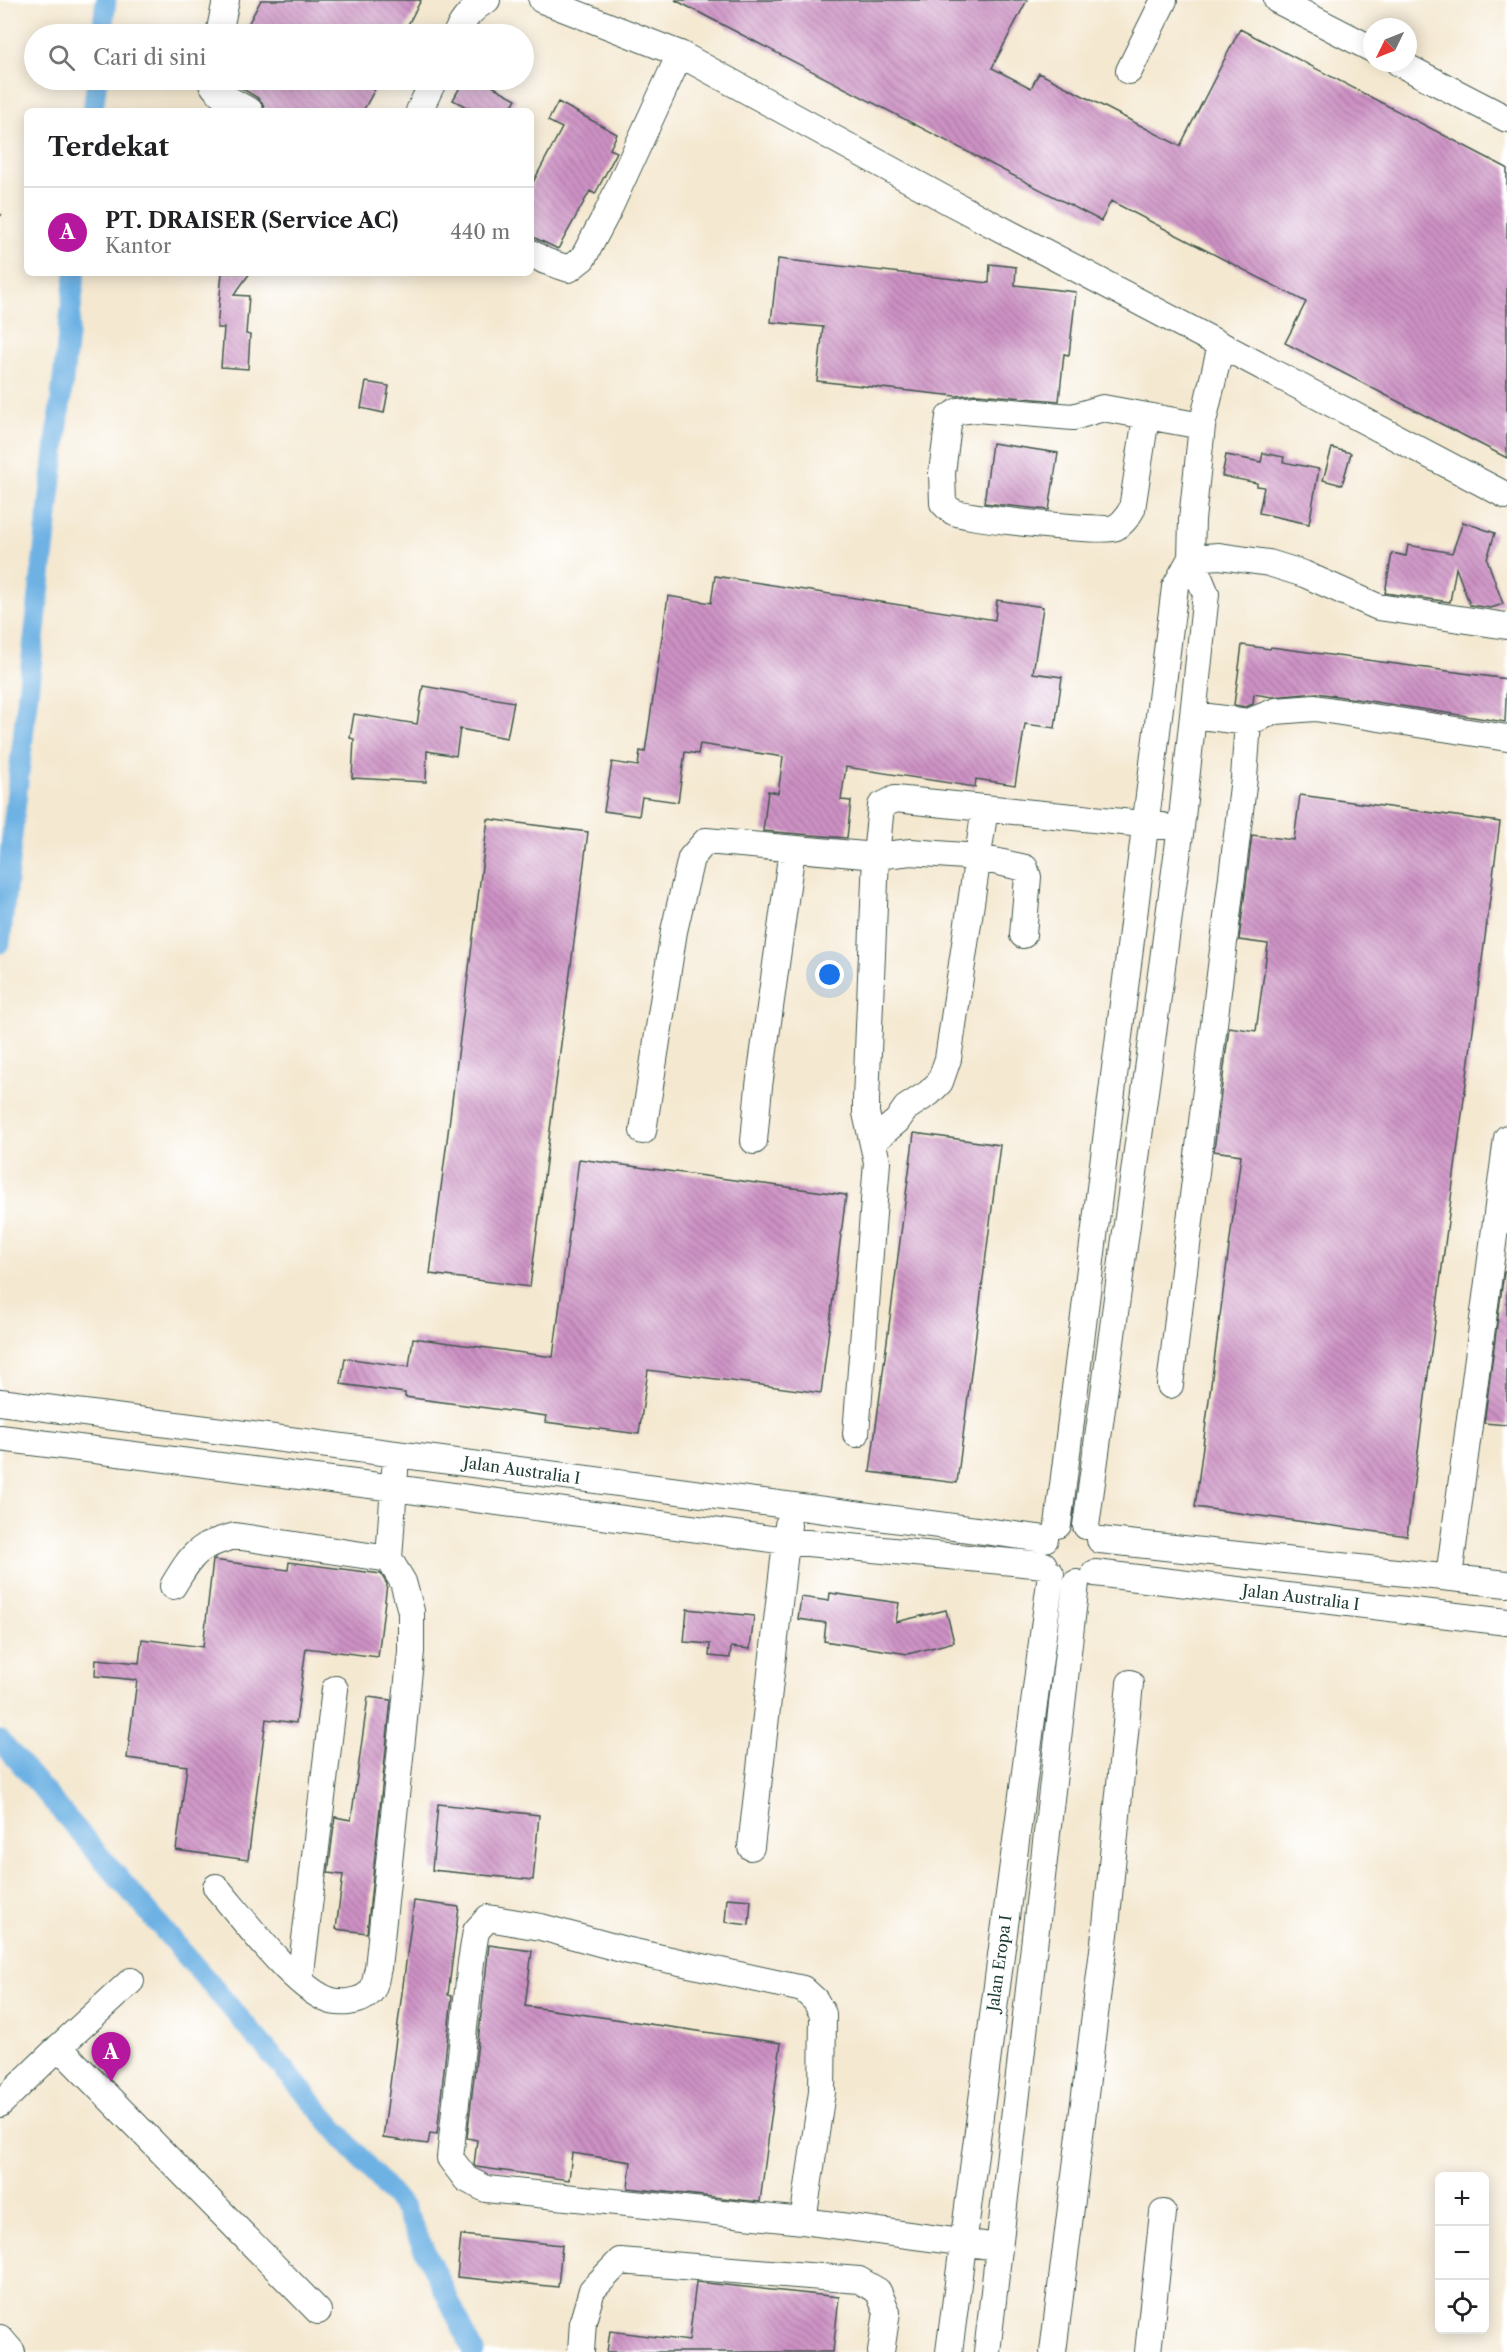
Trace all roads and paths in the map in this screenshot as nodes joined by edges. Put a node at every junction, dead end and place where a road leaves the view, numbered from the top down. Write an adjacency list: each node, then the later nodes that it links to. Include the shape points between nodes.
1 (226, 0): 6 (lane)
2 (487, 0): 7 (lane)
3 (543, 0): 9 (lane)
4 (1277, 0): 8 (lane)
5 (1156, 2): 10 (lane)
6 (221, 24)
7 (461, 24)
8 (1363, 44)
9 (680, 54): 17 (lane, via 583,258 569,269); 18 (lane)
10 (1129, 71)
11 (1417, 72): 16 (lane)
12 (216, 90): 14 (lane)
13 (429, 90): 15 (lane)
14 (245, 108)
15 (420, 108)
16 (1507, 118)
17 (534, 255)
18 (1221, 345): 20 (lane); 21 (lane)
19 (1146, 417): 19 (lane, via 1102,408 1073,417 959,411 949,417 942,472 943,503 954,513 972,516 1113,528 1132,509); 20 (lane)
20 (1202, 426): 22 (lane)
21 (1507, 496)
22 (1191, 558): 23 (lane, via 1219,556 1269,563 1378,607); 24 (lane, via 1206,594); 28 (lane, via 1175,587)
23 (1507, 626)
24 (1193, 715): 25 (lane); 29 (lane)
25 (1248, 722): 26 (lane, via 1276,711 1316,708); 38 (lane)
26 (1507, 738)
27 (985, 808): 28 (lane); 31 (lane, via 895,799 886,802 881,806); 32 (lane)
28 (1146, 825): 29 (lane); 45 (lane)
29 (1180, 827): 46 (lane)
30 (792, 850): 31 (lane); 34 (lane, via 706,841 691,858 674,931); 36 (lane)
31 (876, 856): 32 (lane, via 911,852); 37 (lane, via 866,1100)
32 (977, 857): 33 (lane, via 1025,868 1028,877); 37 (lane, via 948,1059 940,1082)
33 (1023, 935)
34 (643, 1131)
35 (1507, 1138): 50 (lane)
36 (754, 1141)
37 (873, 1141): 40 (lane, via 877,1161)
38 (1170, 1385)
39 (0, 1402): 42 (lane, Jalan Australia I)
40 (856, 1434)
41 (0, 1438): 43 (lane, Jalan Australia I)
42 (397, 1453): 43 (lane); 44 (lane, Jalan Australia I)
43 (394, 1488): 47 (lane, Jalan Australia I); 48 (lane)
44 (791, 1507): 45 (lane, Jalan Australia I); 47 (lane)
45 (1051, 1532): 46 (lane, Jalan Australia I, via 1072,1522); 49 (lane, via 1042,1552)
46 (1093, 1533): 50 (lane, Jalan Australia I); 51 (lane, via 1102,1557)
47 (786, 1541): 49 (lane, Jalan Australia I); 57 (lane)
48 (389, 1559): 53 (lane, via 235,1536 211,1542 190,1558); 60 (lane, via 403,1582 411,1611 411,1652 376,1978 373,1989 363,1999 347,2002 326,2000)
49 (1048, 1569): 51 (lane, Jalan Australia I, via 1062,1581); 65 (lane, Jalan Eropa I)
50 (1449, 1577): 52 (lane, Jalan Australia I)
51 (1085, 1578): 54 (lane, Jalan Australia I); 66 (lane, Jalan Eropa I)
52 (1507, 1584)
53 (173, 1586)
54 (1507, 1622)
55 (1130, 1683): 74 (lane, via 1104,1938)
56 (335, 1689): 60 (lane)
57 (751, 1847)
58 (216, 1887): 60 (lane)
59 (131, 1981): 61 (lane)
60 (300, 1981)
61 (58, 2047): 62 (lane); 67 (lane)
62 (0, 2104)
63 (1163, 2213): 75 (lane)
64 (803, 2221): 64 (lane, via 486,2189 466,2180 450,2158 471,1962 476,1931 488,1918 803,1989 815,2000 823,2014 822,2091); 65 (lane)
65 (961, 2243): 66 (lane); 72 (lane, Jalan Eropa I)
66 (998, 2247): 73 (lane, Jalan Eropa I)
67 (318, 2311)
68 (0, 2338): 69 (lane)
69 (12, 2352)
70 (581, 2352): 71 (lane, via 583,2321 592,2290 620,2261 859,2280 878,2291 887,2312)
71 (881, 2352)
72 (949, 2352)
73 (987, 2352)
74 (1053, 2352)
75 (1148, 2352)

